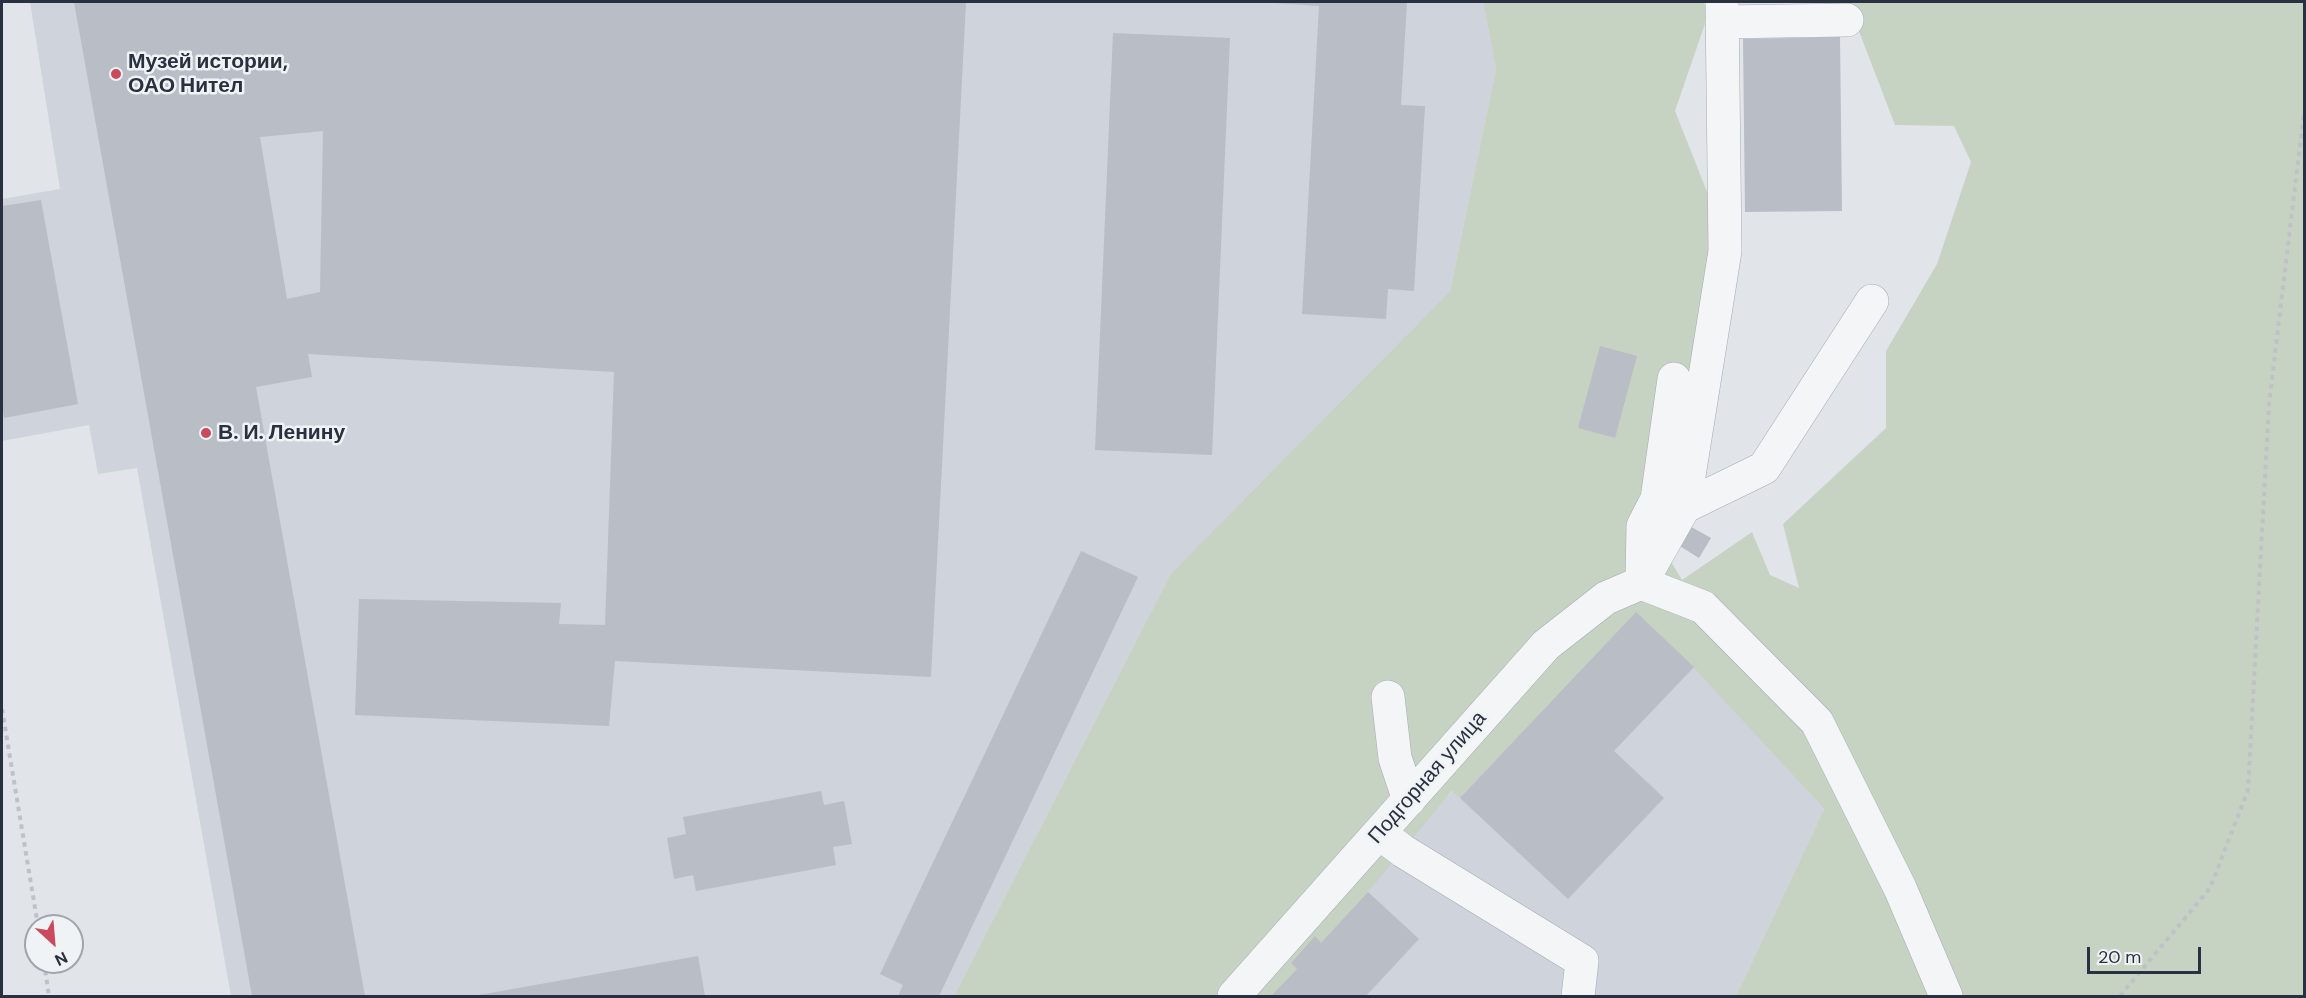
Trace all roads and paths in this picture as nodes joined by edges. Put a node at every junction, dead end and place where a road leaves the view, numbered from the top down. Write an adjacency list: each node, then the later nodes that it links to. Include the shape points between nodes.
1 (1722, 12): 2 (street); 6 (street, via 1725,251)
2 (1847, 20)
3 (2304, 112): 18 (path, via 2269,404 2248,790 2210,888)
4 (1872, 301): 6 (street, via 1764,468)
5 (1674, 379): 7 (street, via 1657,499 1643,526)
6 (1684, 507): 7 (street)
7 (1641, 583): 10 (street, Подгорная улица, via 1606,598 1546,645); 17 (street, via 1703,607 1817,722 1900,888)
8 (1388, 697): 10 (street, via 1395,758)
9 (2, 709): 12 (path)
10 (1409, 800): 11 (street, Подгорная улица)
11 (1379, 833): 15 (street, Подгорная улица); 16 (street, via 1582,961)
12 (36, 914)
13 (46, 974): 14 (path)
14 (50, 996)
15 (1234, 996)
16 (1578, 996)
17 (1946, 996)
18 (2120, 996)

